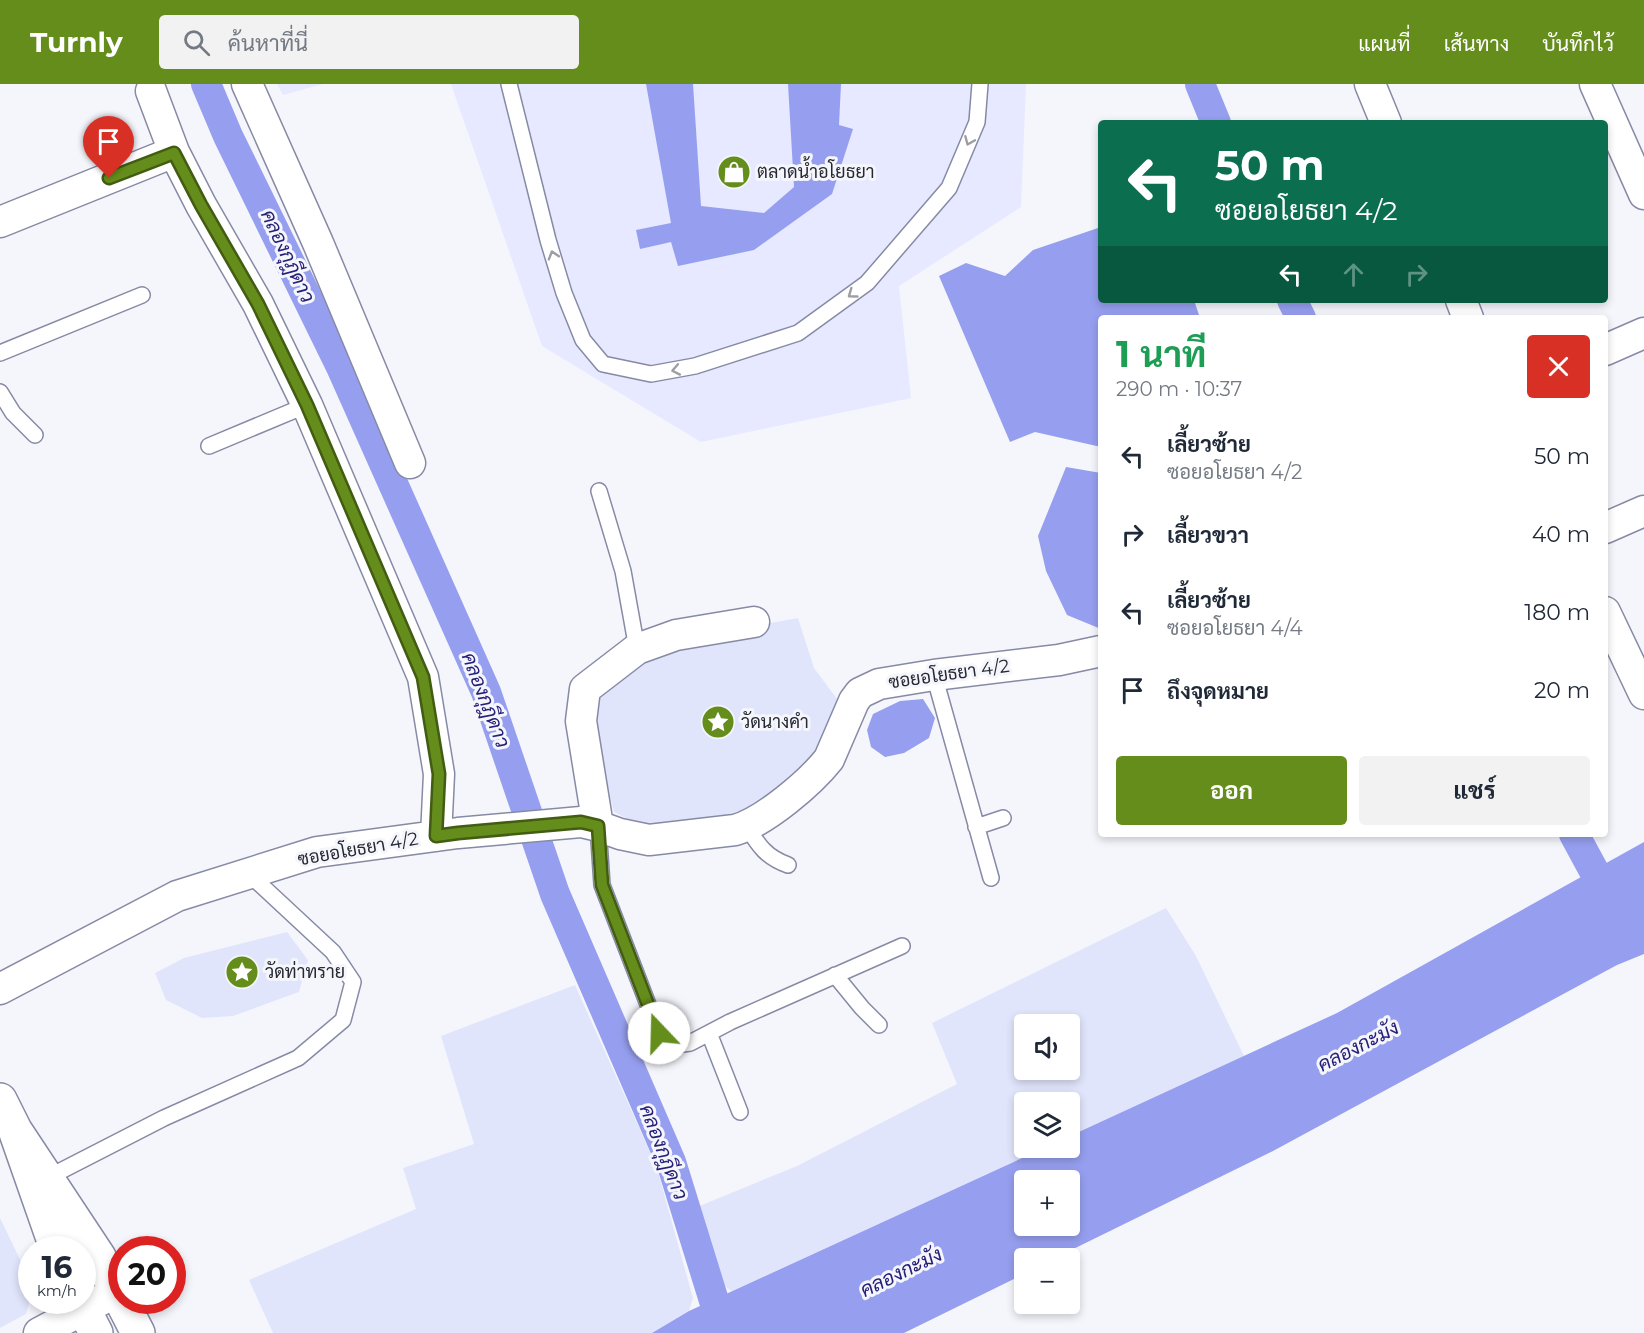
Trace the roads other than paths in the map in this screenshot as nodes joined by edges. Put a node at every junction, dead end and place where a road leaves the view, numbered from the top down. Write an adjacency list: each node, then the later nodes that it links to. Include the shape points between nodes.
1 (247, 84): 19 (street)
2 (509, 84): 3 (lane, one-way to 2, via 977,122 949,188 867,283 798,333 695,366 651,374 603,364 583,340 548,240)
3 (980, 84)
4 (1370, 84): 7 (street)
5 (1595, 84): 9 (street)
6 (151, 91): 8 (street)
7 (1385, 120)
8 (174, 153): 10 (street); 16 (street, via 258,304)
9 (1644, 194)
10 (0, 222)
11 (142, 295): 14 (lane)
12 (1644, 333): 13 (street)
13 (1608, 349)
14 (0, 353)
15 (0, 392): 17 (lane, via 13,413)
16 (307, 405): 18 (lane); 33 (street, via 423,677)
17 (35, 435)
18 (209, 446)
19 (410, 463)
20 (598, 491): 25 (lane, via 623,571)
21 (1644, 511): 22 (street)
22 (1608, 527)
23 (1608, 618): 28 (street)
24 (754, 622): 25 (street, via 676,635)
25 (637, 649): 30 (street, via 585,689 581,722)
26 (1098, 652): 27 (street, ซอยอโยธยา 4/2)
27 (934, 675): 31 (street, ซอยอโยธยา 4/2, via 879,684 860,693 829,759 785,800); 32 (lane)
28 (1643, 688)
29 (1003, 818): 32 (lane)
30 (590, 824): 31 (street, ซอยอโยธยา 4/2, via 649,840); 33 (street, ซอยอโยธยา 4/2); 41 (lane, via 602,885 659,1033 676,1045)
31 (747, 827): 34 (lane, via 761,848 774,860)
32 (976, 827): 36 (lane)
33 (447, 834): 35 (street, ซอยอโยธยา 4/2, via 317,852)
34 (788, 865)
35 (248, 873): 39 (street, ซอยอโยธยา 4/2, via 177,896); 44 (lane, via 333,952 353,982 343,1020 298,1058 164,1118)
36 (991, 878)
37 (902, 946): 38 (lane)
38 (835, 975): 40 (lane); 41 (lane)
39 (0, 988)
40 (879, 1024)
41 (709, 1033): 43 (lane)
42 (0, 1100): 44 (street)
43 (740, 1112)
44 (41, 1181): 45 (street); 46 (street, via 99,1257)
45 (54, 1236)
46 (108, 1276)
47 (86, 1314): 49 (street)
48 (128, 1314): 50 (street)
49 (39, 1333)
50 (138, 1333)

